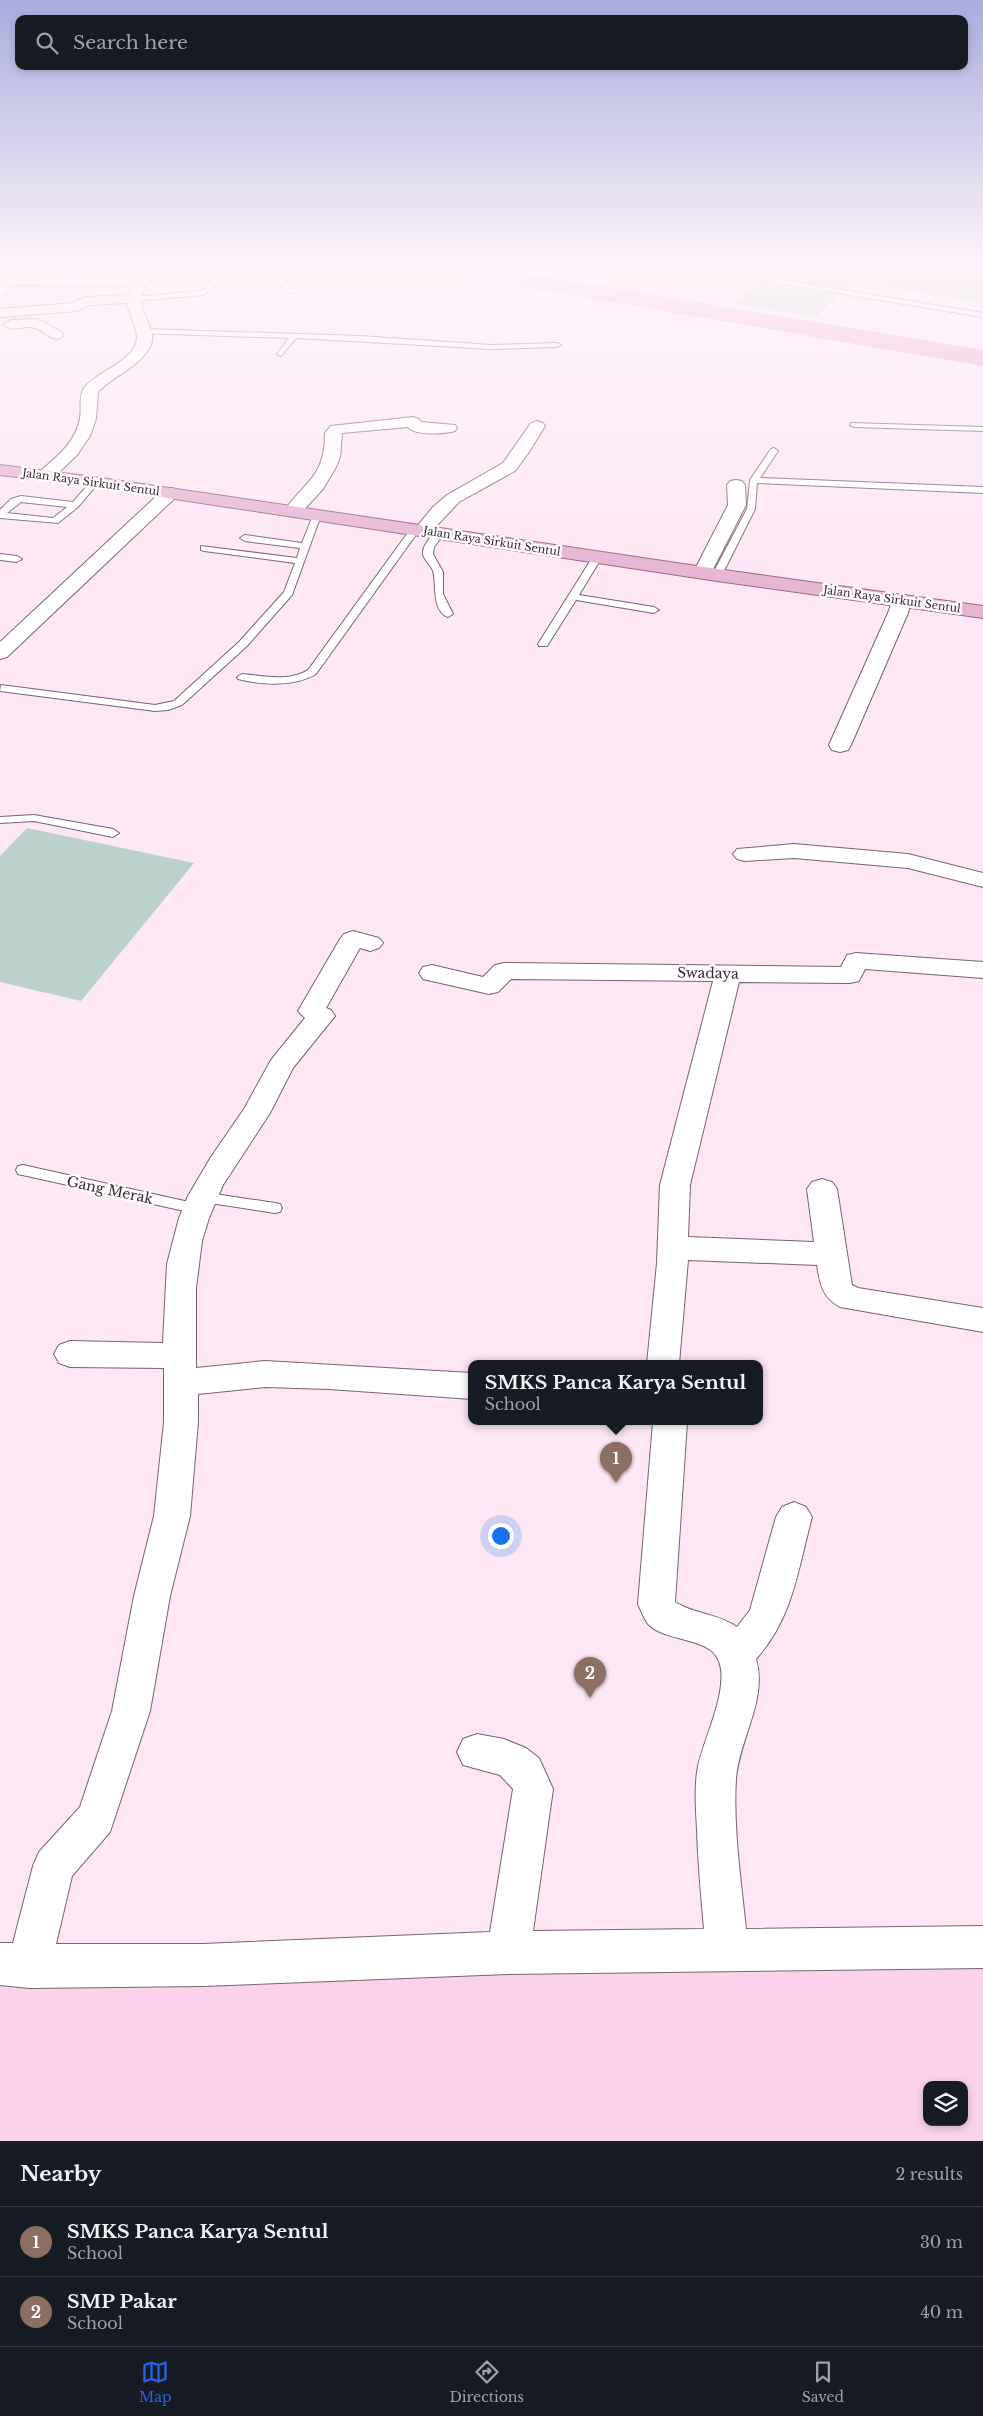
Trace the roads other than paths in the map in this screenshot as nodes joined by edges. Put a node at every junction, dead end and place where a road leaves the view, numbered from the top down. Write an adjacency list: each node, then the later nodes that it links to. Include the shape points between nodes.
1 (118, 370): 8 (street, via 90,391 84,430 70,454)
2 (854, 425): 5 (lane)
3 (537, 426): 18 (street, via 508,468 456,496 440,509)
4 (449, 428): 15 (street, via 416,427 413,422 337,429 333,433 332,452 325,475)
5 (983, 430)
6 (774, 451): 9 (lane)
7 (0, 470): 8 (main road, Jalan Raya Sirkuit Sentul)
8 (45, 476): 10 (main road, Jalan Raya Sirkuit Sentul)
9 (754, 480): 12 (lane); 26 (lane, via 751,509)
10 (96, 482): 13 (main road, Jalan Raya Sirkuit Sentul); 14 (lane)
11 (736, 486): 26 (street, via 738,506)
12 (983, 490)
13 (170, 493): 15 (main road, Jalan Raya Sirkuit Sentul); 33 (street)
14 (75, 505): 17 (lane, via 52,522); 17 (lane, via 21,498 14,500)
15 (293, 511): 16 (main road, Jalan Raya Sirkuit Sentul)
16 (317, 514): 18 (main road, Jalan Raya Sirkuit Sentul); 20 (lane)
17 (0, 515)
18 (426, 530): 23 (main road, Jalan Raya Sirkuit Sentul); 31 (lane, via 428,554 438,572 438,594); 34 (lane, via 306,677 295,680)
19 (245, 538): 20 (lane)
20 (304, 546): 25 (lane)
21 (204, 548): 25 (lane)
22 (0, 557): 24 (lane)
23 (597, 557): 26 (main road, Jalan Raya Sirkuit Sentul); 27 (lane)
24 (17, 559)
25 (299, 561): 35 (lane, via 295,581 282,602 243,644 173,706 149,707)
26 (710, 574): 28 (main road, Jalan Raya Sirkuit Sentul)
27 (573, 597): 29 (lane); 32 (lane)
28 (902, 600): 30 (main road, Jalan Raya Sirkuit Sentul); 36 (street)
29 (654, 610)
30 (983, 612)
31 (448, 614)
32 (543, 644)
33 (0, 653)
34 (242, 677)
35 (1, 688)
36 (840, 745)
37 (0, 820): 38 (lane, via 34,818)
38 (113, 833)
39 (745, 854): 40 (street, via 794,851 908,861)
40 (983, 880)
41 (370, 943): 47 (street, via 353,939 311,1011 322,1016 281,1065)
42 (983, 970): 44 (street, Swadaya, via 856,961 850,975)
43 (432, 973): 44 (street, Swadaya, via 489,986 504,970)
44 (728, 974): 49 (street, via 675,1185)
45 (23, 1170): 47 (lane, Gang Merak)
46 (822, 1189): 50 (street)
47 (200, 1203): 48 (lane, Gang Merak); 54 (street, via 190,1229 181,1272)
48 (275, 1208)
49 (672, 1248): 50 (street); 53 (street)
50 (832, 1254): 51 (street, via 835,1282 844,1297)
51 (983, 1320)
52 (70, 1354): 54 (street)
53 (663, 1360)
54 (180, 1370): 55 (street); 63 (street, via 181,1422 172,1516 152,1596 131,1711 96,1818 54,1866)
55 (468, 1386)
56 (670, 1425): 58 (street, via 656,1604 658,1610 670,1619 707,1628 723,1638)
57 (794, 1517): 58 (street, via 767,1616)
58 (737, 1654): 61 (street, via 740,1687 718,1766 716,1801)
59 (477, 1752): 62 (street, via 504,1757 521,1765 530,1776 533,1788)
60 (983, 1947): 61 (street)
61 (727, 1951): 62 (street)
62 (508, 1953): 63 (street, via 202,1964)
63 (15, 1965)

